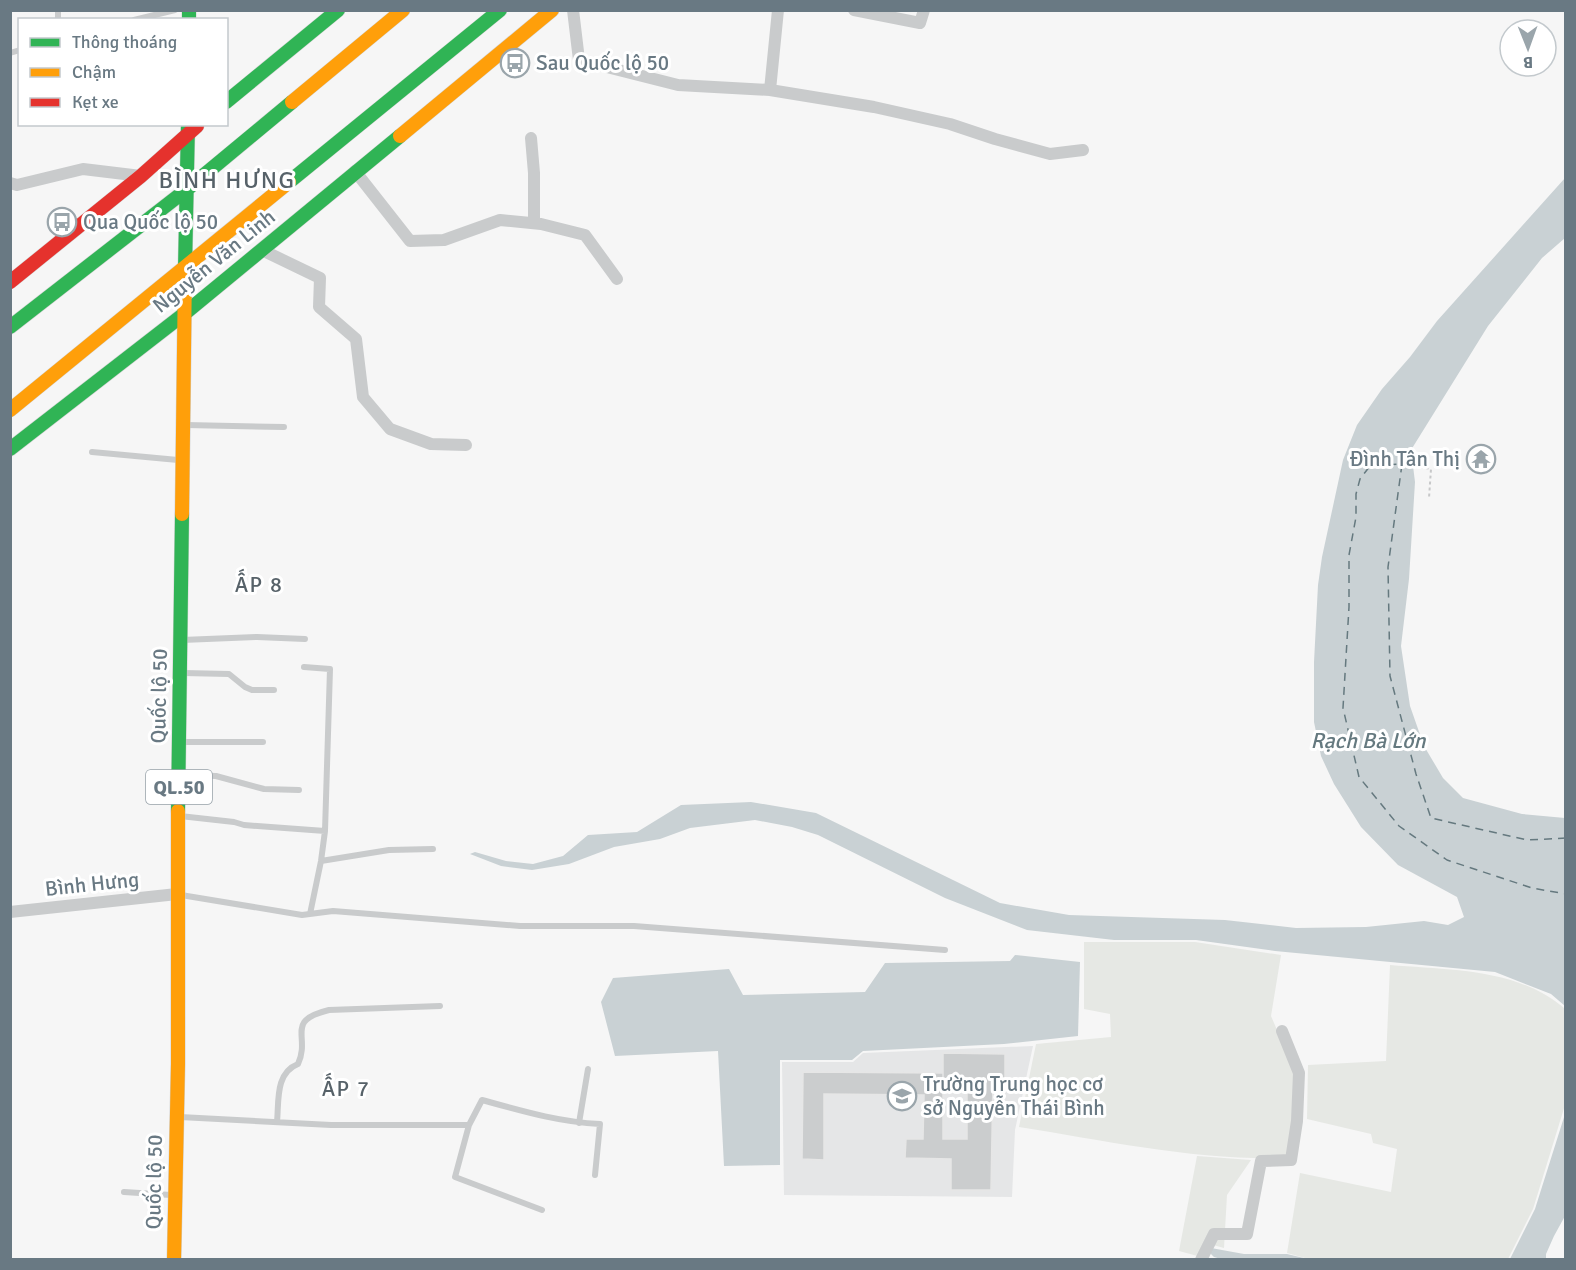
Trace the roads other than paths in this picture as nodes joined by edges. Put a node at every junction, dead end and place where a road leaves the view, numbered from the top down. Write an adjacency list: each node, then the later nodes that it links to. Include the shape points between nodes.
1 (176, 10): 10 (lane)
2 (338, 10): 12 (main road)
3 (403, 10): 19 (main road)
4 (500, 10): 22 (main road, Nguyễn Văn Linh)
5 (552, 10): 16 (main road, Nguyễn Văn Linh)
6 (573, 10): 11 (street, via 579,60 678,85)
7 (778, 10): 11 (street)
8 (854, 10): 9 (street, via 920,23)
9 (924, 10)
10 (142, 18)
11 (770, 90): 15 (street, via 885,109 1050,154)
12 (228, 100)
13 (188, 129): 17 (main road); 19 (main road, Quốc lộ 50 / QL.50)
14 (531, 138): 20 (street)
15 (1083, 150)
16 (356, 171): 20 (street, via 410,241 444,240 500,220); 21 (main road, Nguyễn Văn Linh)
17 (141, 176): 18 (street, via 83,169 16,185); 24 (main road)
18 (10, 183)
19 (186, 190): 22 (main road, Quốc lộ 50 / QL.50); 26 (main road)
20 (534, 223): 23 (street, via 585,235)
21 (262, 250): 25 (main road, Nguyễn Văn Linh); 30 (street, via 320,278 319,307 356,339 363,397 390,429 431,444)
22 (184, 269): 25 (main road, Quốc lộ 50 / QL.50); 27 (main road, Nguyễn Văn Linh)
23 (617, 279)
24 (10, 282)
25 (184, 314): 28 (main road, Quốc lộ 50 / QL.50); 31 (main road, Nguyễn Văn Linh)
26 (10, 327)
27 (10, 410)
28 (183, 425): 29 (lane); 33 (main road, Quốc lộ 50 / QL.50)
29 (284, 427)
30 (466, 445)
31 (10, 449)
32 (92, 452): 33 (lane)
33 (182, 461): 35 (main road, Quốc lộ 50 / QL.50)
34 (305, 639): 35 (lane)
35 (180, 640): 37 (main road, Quốc lộ 50 / QL.50)
36 (304, 667): 44 (lane, via 330,669)
37 (180, 673): 38 (lane, via 229,675 252,690); 39 (main road, Quốc lộ 50 / QL.50)
38 (274, 690)
39 (179, 742): 40 (lane); 41 (main road, Quốc lộ 50 / QL.50)
40 (263, 742)
41 (179, 775): 42 (lane, via 216,776 264,789); 43 (main road, Quốc lộ 50 / QL.50)
42 (299, 790)
43 (178, 816): 44 (lane); 47 (main road, Quốc lộ 50 / QL.50)
44 (325, 831): 46 (lane)
45 (433, 849): 46 (lane, via 389,850)
46 (321, 861): 49 (lane)
47 (177, 894): 48 (street, Bình Hưng); 49 (lane); 54 (main road, Quốc lộ 50 / QL.50)
48 (10, 912)
49 (310, 914): 50 (lane, via 333,911 520,926 634,926)
50 (945, 950)
51 (440, 1006): 55 (lane, via 312,1014 301,1027 298,1064 284,1073 280,1083)
52 (1282, 1031): 63 (street, via 1299,1074 1291,1160 1261,1161 1247,1234 1214,1234)
53 (588, 1069): 56 (lane)
54 (176, 1116): 55 (lane); 60 (main road, Quốc lộ 50 / QL.50)
55 (277, 1122): 57 (lane)
56 (579, 1123): 57 (lane, via 482,1100); 58 (lane, via 600,1124)
57 (470, 1125): 61 (lane, via 455,1177)
58 (595, 1175)
59 (124, 1192): 60 (lane)
60 (175, 1195): 62 (main road, Quốc lộ 50 / QL.50)
61 (542, 1210)
62 (174, 1260)
63 (1201, 1260)

